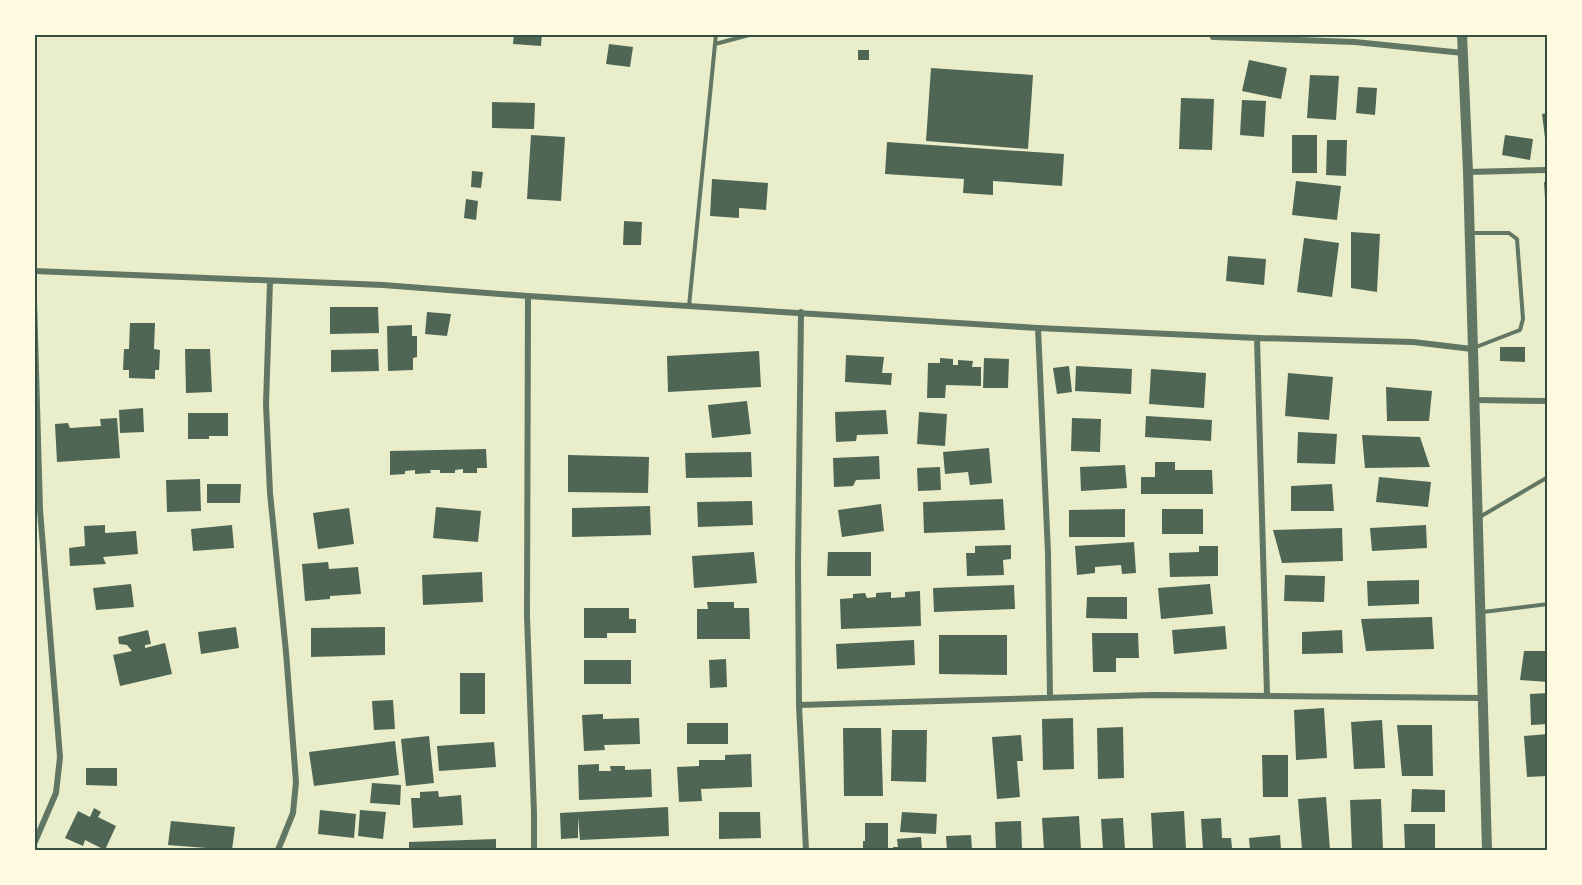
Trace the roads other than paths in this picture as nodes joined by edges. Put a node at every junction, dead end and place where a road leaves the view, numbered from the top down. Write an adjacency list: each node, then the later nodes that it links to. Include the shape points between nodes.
1 (716, 34): 5 (lane)
2 (753, 34): 5 (lane)
3 (1462, 34): 6 (street)
4 (1213, 37): 6 (street, via 1355,42)
5 (715, 44): 14 (lane)
6 (1463, 53): 8 (street)
7 (1548, 170): 8 (street)
8 (1468, 172): 9 (street)
9 (1469, 233): 18 (street); 18 (lane, via 1509,233 1517,238 1523,319 1520,330)
10 (34, 272): 11 (street)
11 (270, 281): 12 (street); 30 (street, via 266,404 269,482 296,782 293,813)
12 (528, 296): 14 (street); 31 (street, via 527,616)
13 (34, 300): 29 (street, via 40,510 60,757 56,793)
14 (689, 306): 15 (street)
15 (801, 312): 16 (street); 28 (street)
16 (1038, 328): 17 (street); 26 (street)
17 (1257, 338): 18 (street, via 1413,342); 25 (street)
18 (1472, 349): 19 (street)
19 (1473, 400): 20 (street); 22 (street)
20 (1548, 401)
21 (1548, 477): 22 (lane)
22 (1477, 519): 24 (street)
23 (1548, 604): 24 (lane)
24 (1480, 612): 27 (street)
25 (1267, 695): 26 (street); 27 (street)
26 (1050, 697): 28 (street)
27 (1482, 698): 33 (street)
28 (798, 705): 32 (street)
29 (34, 844)
30 (278, 850)
31 (534, 850)
32 (806, 850)
33 (1487, 850)

